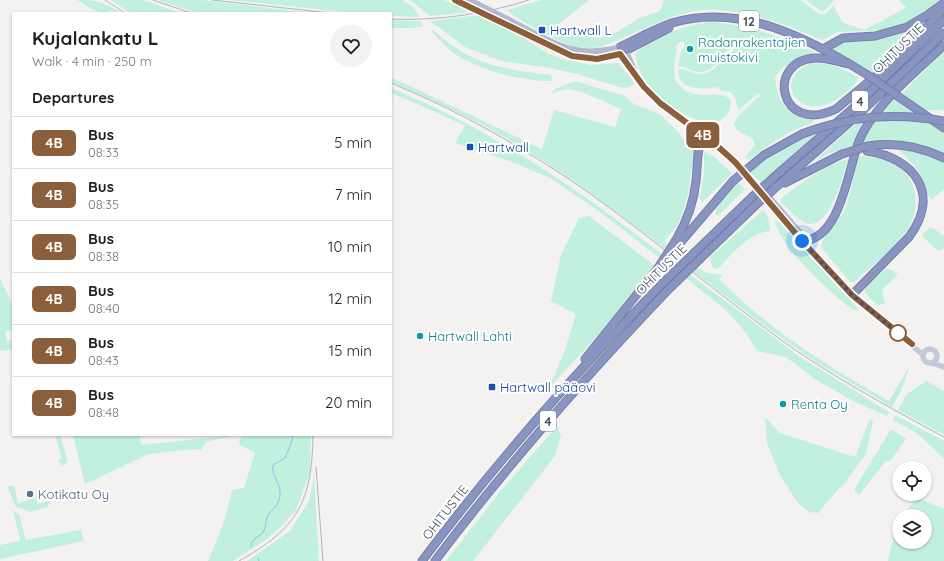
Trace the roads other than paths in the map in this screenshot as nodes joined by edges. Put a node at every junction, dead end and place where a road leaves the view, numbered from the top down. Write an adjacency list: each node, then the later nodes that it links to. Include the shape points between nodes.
1 (455, 0): 2 (main road)
2 (468, 3): 10 (main road, bridge, via 477,4 576,51); 10 (main road, bridge, via 572,56 597,59)
3 (944, 3): 9 (highway, via 906,27 875,36 843,38)
4 (944, 9): 11 (highway, via 889,65 836,109 812,116 800,113 789,104 784,94 784,83 789,71 801,61 816,58)
5 (691, 19): 9 (highway, 12, via 722,17 746,20 773,28); 10 (highway, 12); 10 (highway, 12, via 672,23 632,42)
6 (944, 20): 25 (highway, OHITUSTIE / 4, bridge, via 694,253)
7 (944, 33): 17 (highway, OHITUSTIE / 4, via 859,114)
8 (944, 45): 19 (highway, via 872,118 859,141 838,209 821,232 812,240)
9 (823, 49): 11 (highway, 12)
10 (622, 51): 14 (main road, via 637,77 660,103)
11 (849, 64): 13 (highway, 12, bridge)
12 (944, 121): 18 (highway, bridge, via 913,116 870,116 830,124 802,134 764,155 733,181)
13 (944, 128)
14 (703, 135): 18 (highway, via 698,151 693,201); 19 (main road, via 735,162)
15 (867, 149): 16 (highway, via 889,144 908,145); 17 (highway, bridge, via 842,154); 20 (highway, via 899,160 913,173 921,189 922,209 917,226 909,237)
16 (944, 158)
17 (774, 189): 27 (highway, OHITUSTIE / 4, bridge, via 670,288 556,412)
18 (678, 241): 25 (highway, bridge)
19 (805, 241): 20 (main road)
20 (852, 295): 21 (main road)
21 (925, 352): 22 (main road, via 935,350); 23 (main road, via 925,360)
22 (937, 357): 23 (main road); 24 (main road)
23 (931, 363): 24 (main road)
24 (944, 365)
25 (560, 391): 26 (highway, OHITUSTIE / 4, via 482,483)
26 (422, 561)
27 (435, 561)

